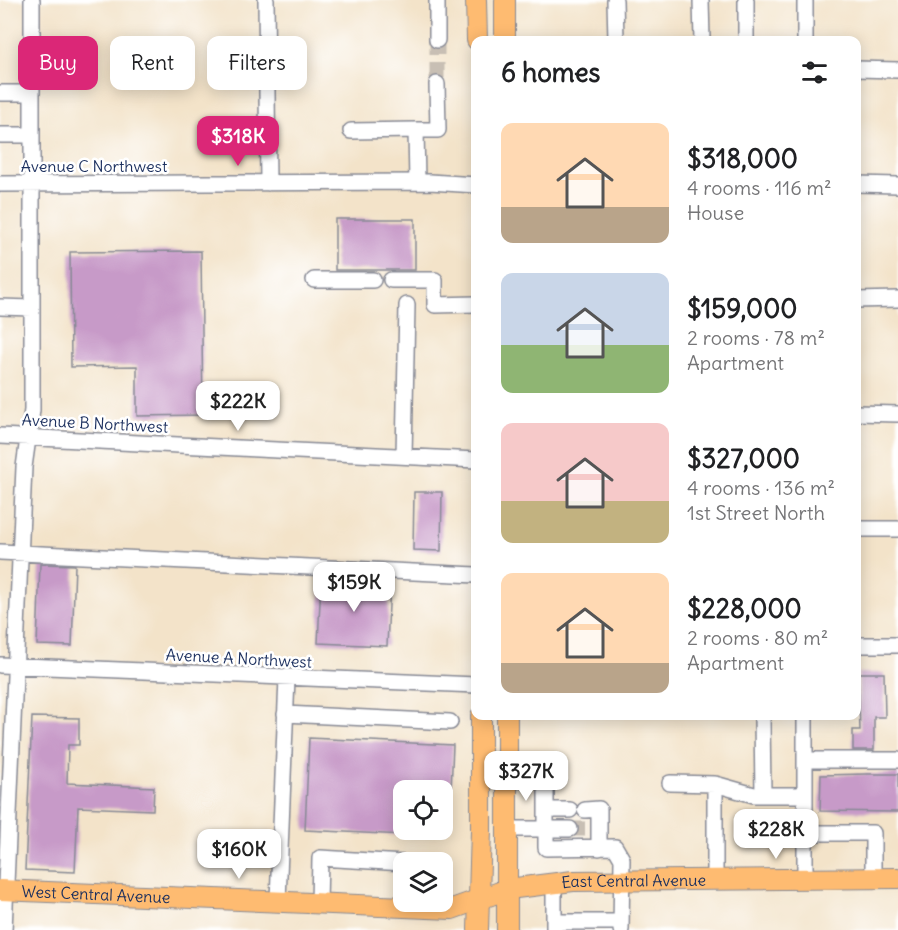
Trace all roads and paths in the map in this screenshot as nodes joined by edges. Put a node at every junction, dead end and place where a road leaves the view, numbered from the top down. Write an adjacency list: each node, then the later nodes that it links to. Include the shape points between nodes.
1 (32, 0): 21 (street)
2 (266, 0): 27 (street)
3 (437, 0): 16 (street)
4 (476, 0): 10 (main road)
5 (505, 0): 11 (main road)
6 (615, 0): 12 (street)
7 (701, 0): 13 (street)
8 (746, 0): 14 (street)
9 (805, 0): 15 (street)
10 (477, 36)
11 (505, 36)
12 (616, 36)
13 (702, 36)
14 (746, 36)
15 (805, 36)
16 (437, 40)
17 (861, 69): 18 (street)
18 (898, 70)
19 (437, 84): 23 (street, via 438,130)
20 (0, 93): 21 (street)
21 (32, 93): 25 (street)
22 (351, 130): 23 (street)
23 (416, 130): 26 (street)
24 (0, 135): 25 (street)
25 (32, 135): 29 (street)
26 (417, 182): 27 (street, Avenue C Northwest); 32 (street, Avenue C Northwest)
27 (268, 183): 29 (street, Avenue C Northwest)
28 (0, 184): 29 (street, Avenue C Northwest)
29 (33, 184): 41 (street)
30 (861, 184): 31 (street)
31 (898, 184)
32 (471, 185)
33 (314, 280): 34 (street)
34 (373, 280)
35 (391, 280): 38 (street, via 435,280 435,305)
36 (898, 299): 37 (street)
37 (861, 300)
38 (471, 304)
39 (407, 305): 46 (street)
40 (0, 307): 41 (street)
41 (33, 308): 45 (street)
42 (861, 413): 43 (street)
43 (898, 414)
44 (0, 436): 45 (street, Avenue B Northwest)
45 (28, 438): 46 (street, Avenue B Northwest); 51 (street)
46 (404, 456): 47 (street, Avenue B Northwest)
47 (471, 460)
48 (861, 529): 49 (street)
49 (898, 529)
50 (0, 552): 51 (street)
51 (21, 552): 52 (street); 55 (street)
52 (471, 575)
53 (861, 645): 54 (street)
54 (898, 645)
55 (8, 665): 56 (street, Avenue A Northwest); 66 (street)
56 (287, 678): 57 (street, Avenue A Northwest); 58 (street)
57 (471, 685)
58 (285, 714): 63 (street); 87 (street)
59 (481, 720): 88 (main road)
60 (507, 720): 67 (main road)
61 (762, 720): 70 (street)
62 (806, 720): 65 (street)
63 (450, 722)
64 (898, 759): 65 (street)
65 (806, 760): 71 (street)
66 (6, 776): 86 (street)
67 (507, 780): 72 (street, via 546,780); 74 (main road)
68 (670, 783): 69 (street)
69 (715, 784): 70 (street); 82 (street)
70 (763, 795): 71 (street)
71 (806, 795): 76 (street)
72 (546, 810): 73 (street, via 599,809); 75 (street)
73 (584, 829): 75 (street); 77 (street)
74 (507, 830): 75 (street); 85 (main road)
75 (546, 830): 77 (street, via 546,848)
76 (806, 833): 79 (street); 80 (street, via 873,833)
77 (599, 848): 83 (street, via 615,848 622,859)
78 (393, 862): 89 (street, via 320,858)
79 (806, 878): 80 (main road, East Central Avenue); 82 (main road, East Central Avenue)
80 (873, 878): 81 (main road, East Central Avenue)
81 (898, 878)
82 (715, 879): 83 (main road, East Central Avenue)
83 (622, 880): 84 (main road, East Central Avenue); 93 (street)
84 (554, 882): 85 (main road, East Central Avenue); 92 (street)
85 (508, 889): 88 (main road, East Central Avenue); 96 (main road)
86 (2, 890): 87 (main road, West Central Avenue); 94 (street)
87 (278, 900): 89 (main road, West Central Avenue)
88 (479, 900): 91 (main road, West Central Avenue); 95 (main road)
89 (320, 903): 90 (main road, West Central Avenue)
90 (393, 904)
91 (453, 909)
92 (554, 926): 93 (street)
93 (620, 926)
94 (4, 930)
95 (478, 930)
96 (507, 930)

